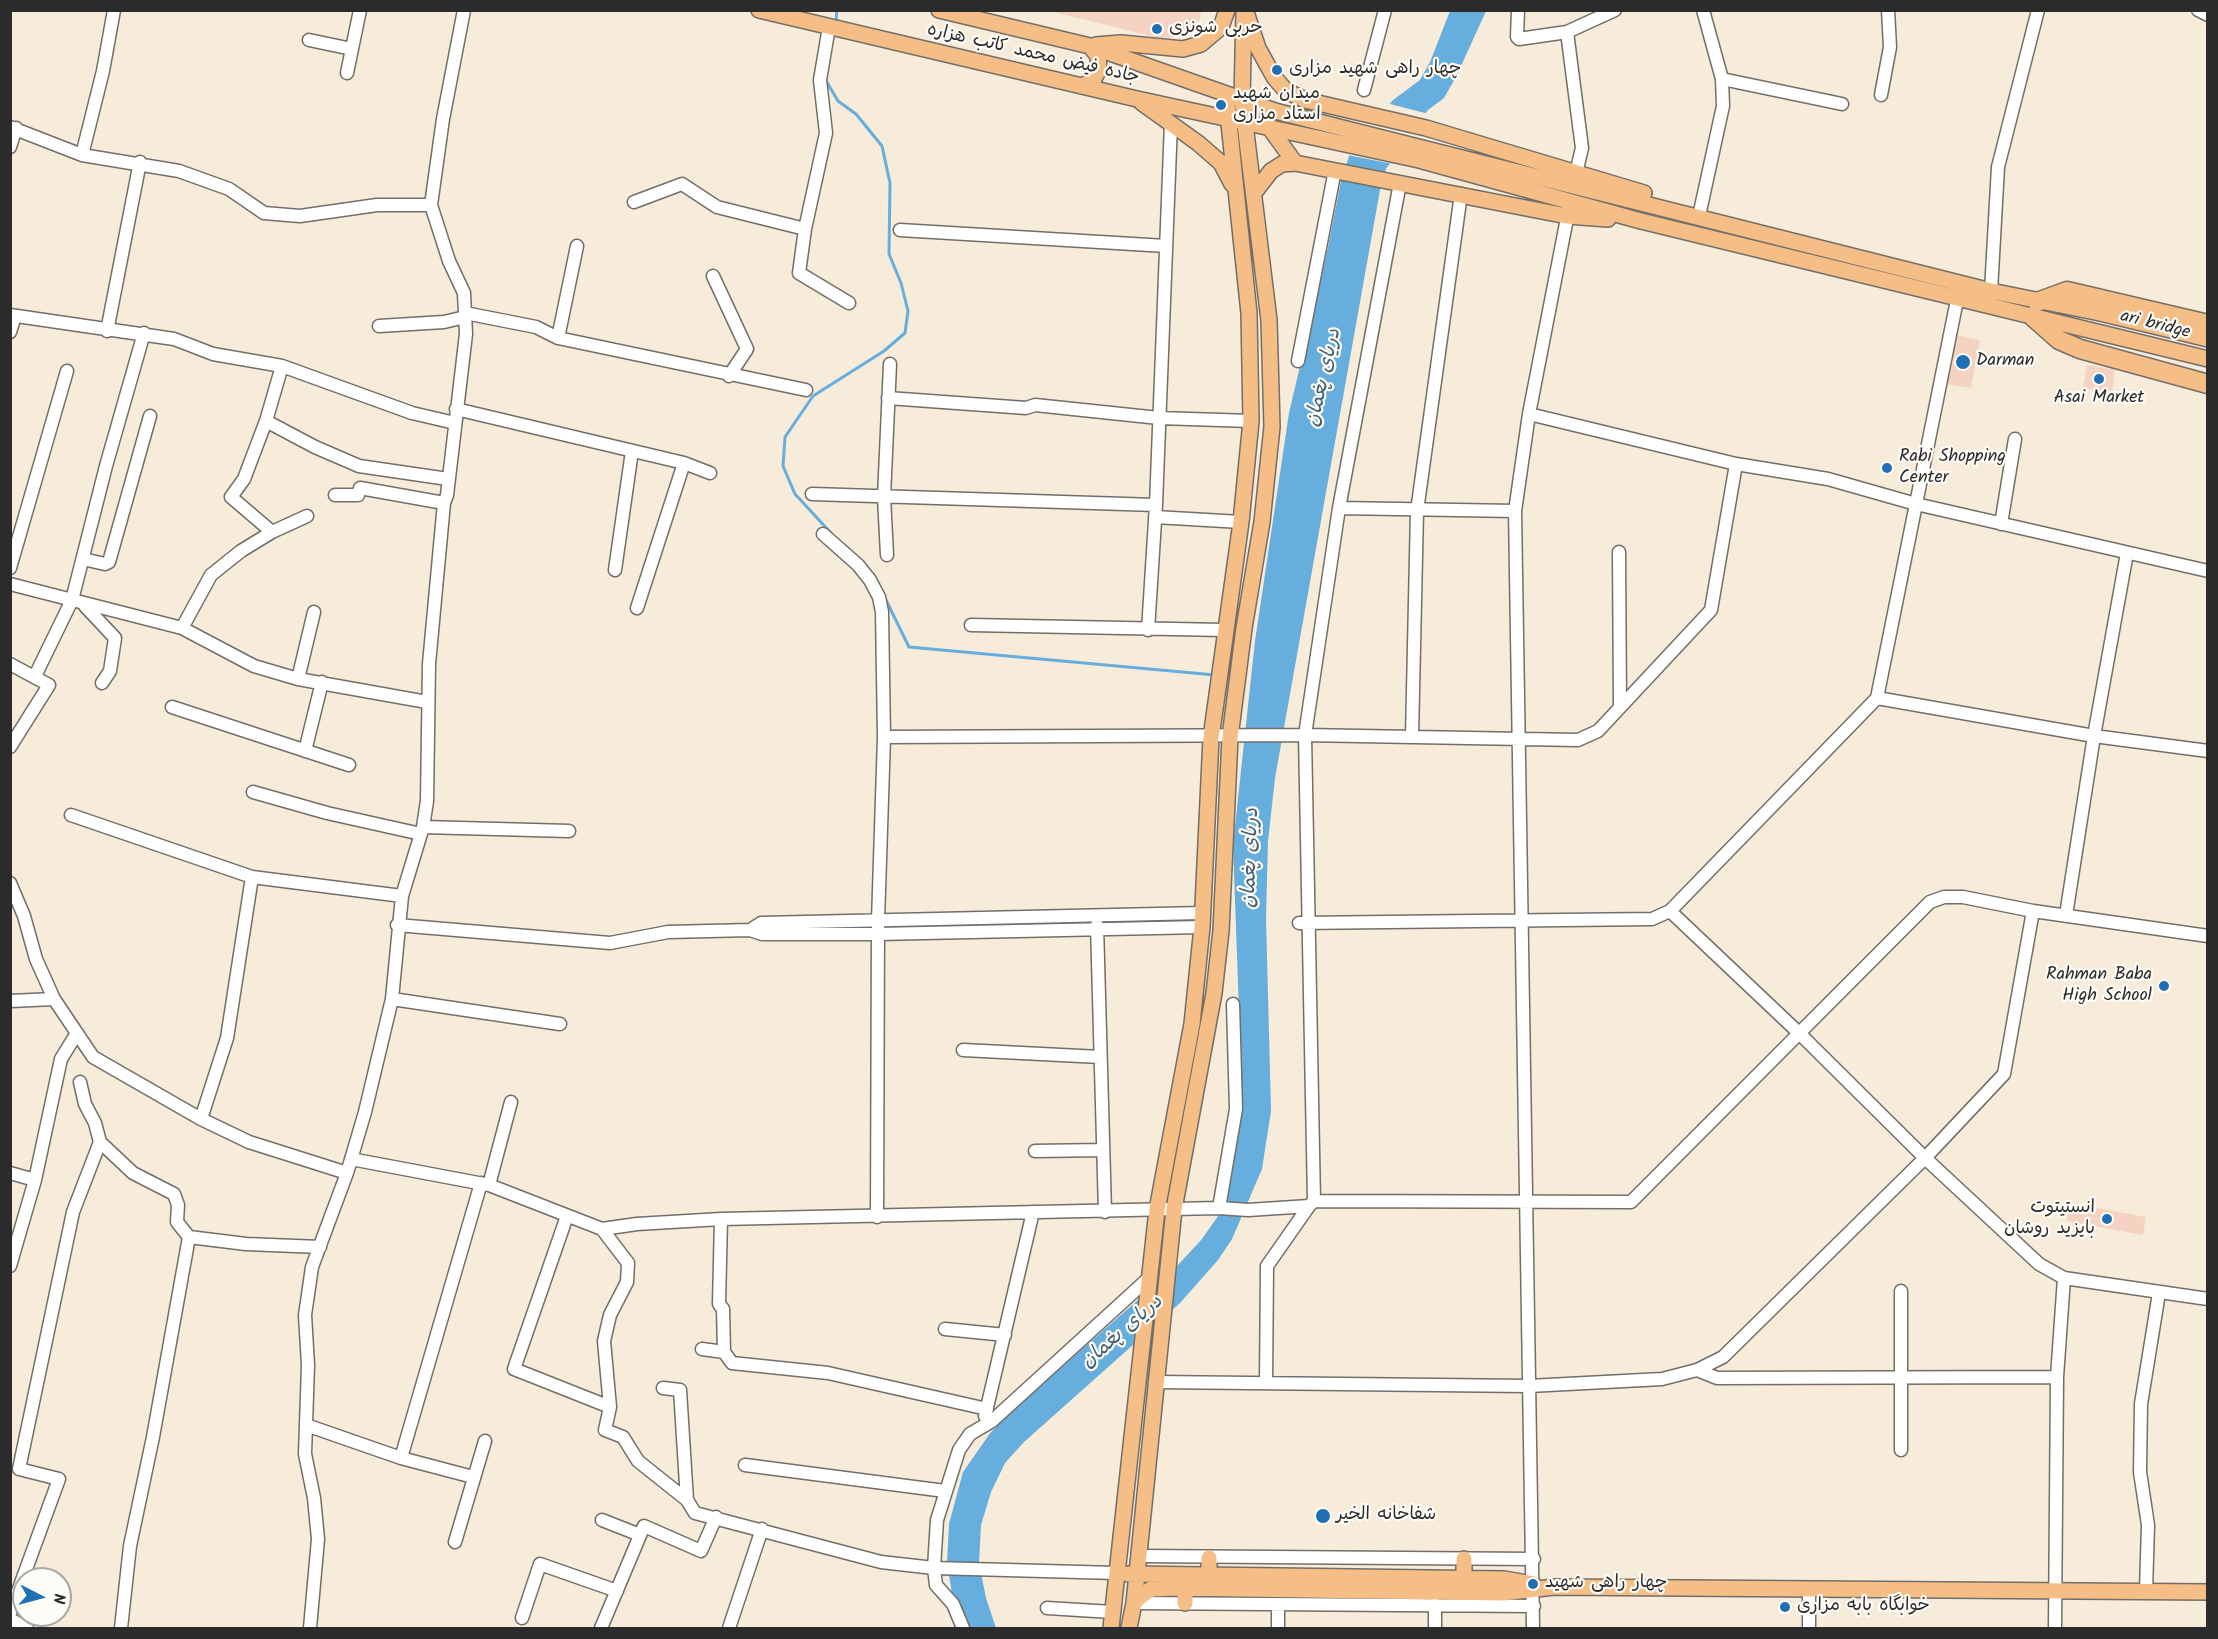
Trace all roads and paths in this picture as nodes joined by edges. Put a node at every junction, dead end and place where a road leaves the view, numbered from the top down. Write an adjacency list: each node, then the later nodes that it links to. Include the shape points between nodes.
1 (114, 10): 39 (street)
2 (360, 10): 21 (street)
3 (464, 10): 49 (street)
4 (759, 10): 17 (main road, جاده فیض محمد کاتب هزاره)
5 (939, 10): 20 (main road)
6 (1227, 10): 20 (main road, via 1221,27 1201,44 1183,49 1121,43)
7 (1244, 10): 29 (main road); 43 (main road, via 1258,48 1274,78 1287,91 1318,105 1426,128)
8 (1385, 10): 25 (street)
9 (1518, 10): 18 (street, via 1517,39)
10 (1615, 10): 15 (street)
11 (1703, 10): 23 (street)
12 (1888, 10): 27 (street, via 1890,47)
13 (2038, 10): 59 (street, via 1998,167)
14 (2198, 10): 16 (street)
15 (1600, 14): 18 (street)
16 (2208, 15)
17 (829, 27): 24 (main road, جاده فیض محمد کاتب هزاره); 52 (street, via 820,80 826,133)
18 (1567, 32): 43 (street, via 1582,148)
19 (309, 40): 21 (street)
20 (1090, 46): 24 (main road, via 1098,56 1099,69 1093,81); 26 (main road)
21 (351, 49): 22 (street)
22 (346, 73)
23 (1722, 79): 30 (street); 51 (street, via 1723,106)
24 (1081, 86): 28 (main road, جاده فیض محمد کاتب هزاره)
25 (1364, 90)
26 (1227, 95): 29 (main road); 31 (main road)
27 (1881, 95)
28 (1137, 99): 31 (main road, جاده فیض محمد کاتب هزاره); 33 (main road)
29 (1242, 100): 32 (main road); 36 (main road)
30 (1842, 104)
31 (1228, 118): 32 (main road, جاده فیض محمد کاتب هزاره); 45 (main road)
32 (1244, 122): 34 (main road, جاده فیض محمد کاتب هزاره); 46 (main road)
33 (1171, 123): 45 (main road, via 1221,163); 56 (street)
34 (1269, 127): 36 (main road, جاده فیض محمد کاتب هزاره); 41 (main road)
35 (13, 128): 37 (street); 39 (street)
36 (1349, 137): 38 (main road)
37 (10, 147)
38 (1420, 153): 43 (main road); 50 (main road)
39 (82, 155): 40 (street)
40 (140, 162): 49 (street, via 229,189 264,213 300,216 377,205); 67 (street)
41 (1295, 163): 42 (main road); 46 (main road, via 1271,171)
42 (1338, 170): 44 (main road); 73 (street)
43 (1575, 180): 50 (street); 51 (main road)
44 (1395, 182): 47 (main road); 99 (street)
45 (1236, 193): 86 (main road, via 1249,313)
46 (1254, 193): 135 (main road, via 1269,320 1272,427)
47 (1461, 194): 50 (main road); 101 (street)
48 (634, 202): 52 (street, via 682,184 717,207)
49 (431, 205): 64 (street, via 464,293)
50 (1569, 209): 57 (main road, via 1641,221); 82 (street)
51 (1699, 216): 54 (main road)
52 (805, 229): 61 (street, via 799,273)
53 (900, 230): 56 (street)
54 (1800, 242): 57 (main road); 59 (main road)
55 (577, 246): 70 (street)
56 (1166, 246): 84 (street)
57 (1793, 259): 60 (main road)
58 (713, 276): 77 (street, via 747,349)
59 (1991, 291): 62 (main road)
60 (1957, 300): 62 (main road); 98 (street)
61 (849, 303)
62 (2035, 309): 65 (highway, via 2067,291); 71 (main road, via 2100,313); 72 (main road, ari bridge, via 2093,330); 78 (highway, via 2059,340)
63 (13, 315): 67 (street); 68 (street)
64 (465, 315): 66 (street, via 444,322); 70 (street, via 536,327); 81 (street)
65 (2208, 324)
66 (378, 326)
67 (107, 331): 69 (street)
68 (10, 332)
69 (144, 333): 75 (street, via 213,354); 111 (street)
70 (558, 338): 77 (street)
71 (2208, 339)
72 (2208, 359)
73 (1298, 361)
74 (890, 364): 80 (street)
75 (282, 366): 85 (street); 87 (street, via 412,413)
76 (67, 371): 112 (street)
77 (729, 376): 79 (street)
78 (2208, 384)
79 (806, 390)
80 (888, 398): 84 (street, via 1026,408 1035,405); 96 (street)
81 (456, 409): 87 (street); 89 (street)
82 (1529, 414): 91 (street); 102 (street)
83 (150, 416): 111 (street, via 109,562)
84 (1159, 418): 86 (street); 100 (street)
85 (266, 421): 93 (street, via 359,466); 106 (street, via 244,479 231,497)
86 (1251, 422): 104 (main road)
87 (455, 423): 93 (street)
88 (2015, 439): 105 (street)
89 (632, 451): 90 (street); 113 (street)
90 (684, 463): 92 (street); 117 (street)
91 (1736, 464): 98 (street, via 1828,479); 131 (street, via 1711,610)
92 (710, 473)
93 (448, 479): 97 (street)
94 (812, 494): 96 (street)
95 (335, 495): 97 (street, via 358,495 360,488)
96 (884, 497): 100 (street); 110 (street)
97 (444, 503): 129 (street)
98 (1916, 504): 105 (street); 128 (street)
99 (1339, 508): 101 (street); 132 (street)
100 (1156, 511): 104 (street); 121 (street)
101 (1417, 511): 102 (street); 137 (street)
102 (1515, 511): 138 (street)
103 (307, 516): 106 (street)
104 (1241, 522): 122 (main road)
105 (2001, 524): 109 (street)
106 (272, 532): 120 (street, via 240,551 212,575)
107 (823, 534): 134 (street, via 858,565 879,597)
108 (1619, 552): 131 (street)
109 (2127, 553): 114 (street); 133 (street)
110 (887, 555)
111 (82, 559): 116 (street)
112 (10, 568)
113 (615, 570)
114 (2208, 571)
115 (10, 584): 116 (street)
116 (77, 601): 120 (street); 124 (street); 127 (street, via 115,638 110,670)
117 (637, 608)
118 (314, 612): 125 (street)
119 (971, 625): 121 (street)
120 (182, 628): 125 (street, via 254,666)
121 (1148, 630): 122 (street)
122 (1224, 630): 136 (main road)
123 (10, 664): 124 (street)
124 (35, 676): 139 (street, via 49,685)
125 (298, 679): 126 (street)
126 (322, 682): 129 (street); 140 (street)
127 (102, 683)
128 (1877, 698): 133 (street); 151 (street)
129 (427, 702): 145 (street, via 427,801)
130 (172, 707): 140 (street)
131 (1620, 707): 138 (street, via 1598,731 1578,740)
132 (1305, 735): 135 (street); 137 (street); 158 (street)
133 (2094, 736): 141 (street); 153 (street)
134 (884, 737): 136 (street); 160 (street)
135 (1230, 737): 136 (street); 187 (main road, via 1221,931 1214,993)
136 (1211, 738): 156 (main road)
137 (1412, 738): 138 (street)
138 (1520, 740): 157 (street)
139 (10, 747)
140 (304, 751): 142 (street)
141 (2208, 751)
142 (349, 765)
143 (253, 792): 145 (street, via 327,813)
144 (71, 816): 147 (street)
145 (422, 830): 146 (street); 149 (street)
146 (568, 831)
147 (252, 877): 149 (street); 174 (street, via 227,1038)
148 (10, 884): 154 (street)
149 (402, 896): 159 (street)
150 (2033, 910): 153 (street); 169 (street, via 1962,897 1930,902); 178 (street, via 2004,1074)
151 (1670, 911): 157 (street, via 1652,919); 169 (street)
152 (10, 913): 154 (street)
153 (2066, 915): 162 (street)
154 (24, 916): 163 (street, via 36,959)
155 (1097, 916): 156 (street); 160 (street); 161 (street)
156 (1202, 920): 161 (street); 188 (main road, via 1192,1023)
157 (1523, 922): 158 (street); 184 (street)
158 (1305, 923): 185 (street)
159 (398, 925): 160 (street, via 610,943 668,932 750,930 762,934); 164 (street)
160 (878, 928): 161 (street); 192 (street)
161 (1097, 930): 171 (street)
162 (2208, 936)
163 (54, 999): 165 (street); 168 (street)
164 (392, 999): 167 (street); 179 (street)
165 (10, 1001)
166 (1233, 1004): 186 (street, via 1236,1109)
167 (560, 1024)
168 (77, 1033): 174 (street, via 93,1057); 182 (street, via 61,1059)
169 (1800, 1034): 178 (street); 184 (street, via 1631,1202)
170 (963, 1050): 171 (street)
171 (1100, 1057): 176 (street)
172 (80, 1082): 175 (street)
173 (511, 1102): 183 (street)
174 (201, 1119): 181 (street, via 249,1142)
175 (100, 1142): 195 (street, via 133,1173 174,1194 177,1222); 253 (street, via 73,1212 19,1469 59,1479)
176 (1103, 1150): 177 (street); 190 (street)
177 (1035, 1151)
178 (1925, 1158): 199 (street, via 2039,1264); 207 (street, via 1723,1357)
179 (351, 1159): 181 (street); 183 (street)
180 (10, 1173): 182 (street)
181 (347, 1173): 196 (street)
182 (35, 1180): 197 (street)
183 (485, 1184): 191 (street); 220 (street)
184 (1525, 1200): 185 (street); 212 (street)
185 (1312, 1204): 186 (street, via 1248,1210); 211 (street, via 1267,1266)
186 (1220, 1208): 187 (street)
187 (1174, 1209): 188 (street); 210 (main road)
188 (1157, 1210): 190 (street); 198 (main road)
189 (1033, 1212): 190 (street); 192 (street); 204 (street)
190 (1105, 1212)
191 (567, 1216): 194 (street); 214 (street, via 514,1369)
192 (877, 1217): 193 (street)
193 (721, 1219): 194 (street); 206 (street, via 719,1304 723,1309)
194 (602, 1229): 214 (street, via 628,1263 627,1281 610,1316 604,1341)
195 (189, 1237): 196 (street); 257 (street, via 130,1546)
196 (320, 1247): 216 (street, via 312,1267 305,1315)
197 (10, 1266)
198 (1150, 1277): 217 (street); 235 (main road)
199 (2064, 1278): 201 (street); 208 (street)
200 (1901, 1291): 209 (street)
201 (2159, 1293): 202 (street); 243 (street, via 2141,1404 2140,1472 2148,1525)
202 (2208, 1299)
203 (945, 1329): 204 (street)
204 (1005, 1335): 215 (street)
205 (702, 1349): 206 (street)
206 (724, 1352): 215 (street, via 732,1363 828,1373)
207 (1697, 1370): 209 (street, via 1717,1378); 212 (street, via 1662,1379)
208 (2057, 1377): 209 (street); 241 (street)
209 (1901, 1378): 219 (street)
210 (1156, 1382): 211 (street); 230 (main road)
211 (1266, 1383): 212 (street)
212 (1529, 1386): 233 (street)
213 (663, 1388): 224 (street, via 680,1390)
214 (610, 1407): 224 (street, via 606,1430 623,1437 638,1461)
215 (987, 1409): 217 (street)
216 (306, 1425): 220 (street); 258 (street, via 305,1454 318,1539)
217 (982, 1427): 223 (street, via 970,1434 958,1450)
218 (484, 1441): 222 (street)
219 (1900, 1450)
220 (400, 1458): 222 (street)
221 (745, 1465): 223 (street)
222 (473, 1477): 229 (street)
223 (945, 1491): 234 (street, via 937,1520)
224 (687, 1500): 225 (street, via 694,1513)
225 (716, 1517): 227 (street); 228 (street, via 701,1551 647,1526)
226 (602, 1520): 228 (street)
227 (762, 1529): 234 (street, via 881,1562); 260 (street)
228 (640, 1535): 242 (street)
229 (455, 1542)
230 (1139, 1556): 231 (street); 236 (main road)
231 (1209, 1558): 232 (street); 237 (main road)
232 (1464, 1559): 233 (street); 238 (main road)
233 (1534, 1559): 239 (street)
234 (940, 1568): 235 (street); 261 (street, via 936,1586 953,1604)
235 (1116, 1573): 236 (main road); 252 (main road)
236 (1137, 1574): 237 (main road); 247 (main road)
237 (1209, 1576): 238 (main road)
238 (1464, 1579): 239 (main road, via 1504,1579)
239 (1534, 1587): 240 (main road); 246 (main road); 250 (street)
240 (1809, 1588): 241 (main road); 267 (street)
241 (2056, 1589): 243 (main road); 268 (street)
242 (617, 1591): 254 (street, via 540,1564); 259 (street)
243 (2146, 1591): 244 (main road)
244 (2208, 1592)
245 (1185, 1596): 246 (main road); 247 (main road, via 1151,1589); 249 (street)
246 (1487, 1600): 248 (street); 250 (street)
247 (1134, 1603): 263 (main road)
248 (1435, 1604): 249 (street); 265 (street)
249 (1278, 1605): 264 (street)
250 (1534, 1606): 266 (street)
251 (1047, 1608): 252 (street)
252 (1112, 1612): 262 (main road)
253 (10, 1613)
254 (522, 1618)
255 (10, 1619): 256 (street)
256 (27, 1629)
257 (121, 1629)
258 (310, 1629)
259 (601, 1629)
260 (729, 1629)
261 (963, 1629)
262 (1111, 1629)
263 (1129, 1629)
264 (1278, 1629)
265 (1435, 1629)
266 (1533, 1629)
267 (1809, 1629)
268 (2055, 1629)

